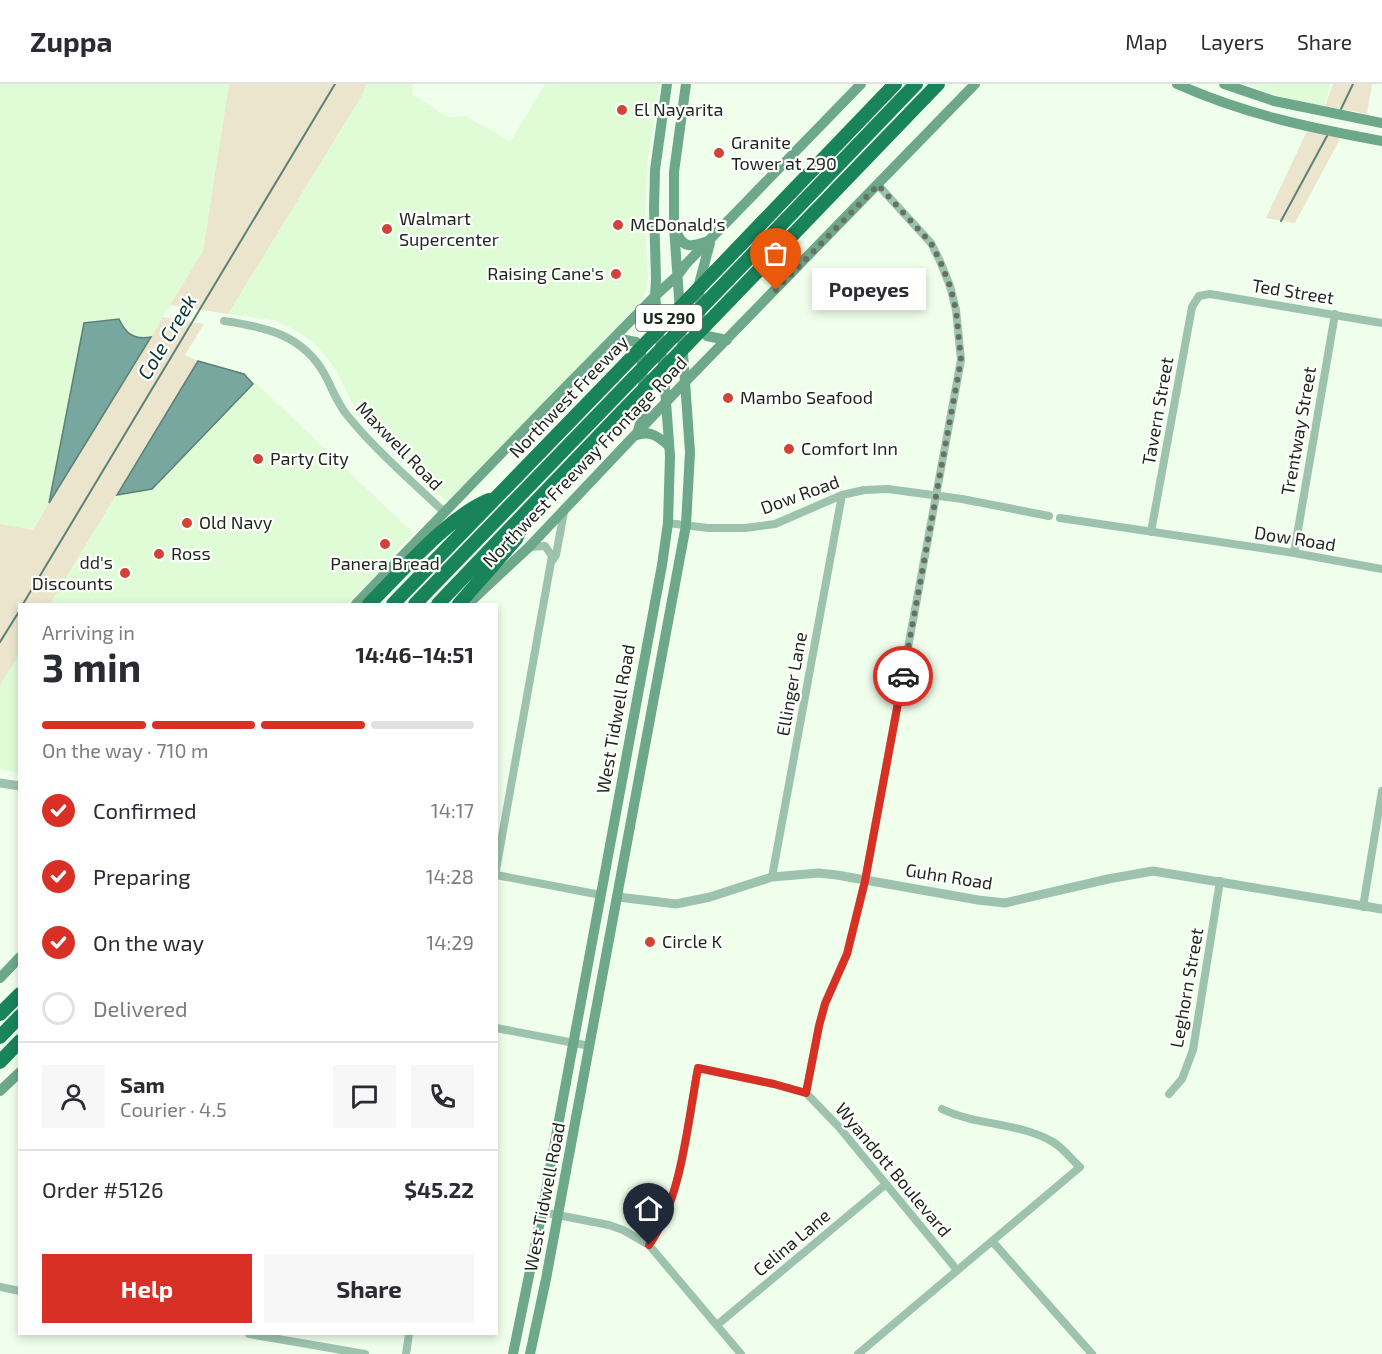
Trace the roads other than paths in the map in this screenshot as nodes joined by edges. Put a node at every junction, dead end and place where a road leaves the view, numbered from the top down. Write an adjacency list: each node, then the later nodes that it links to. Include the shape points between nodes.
1 (667, 84): 12 (main road, West Tidwell Road)
2 (686, 84): 13 (main road, West Tidwell Road)
3 (861, 84): 16 (main road)
4 (895, 84): 31 (highway, Northwest Freeway / US 290, bridge)
5 (916, 84): 47 (highway, bridge)
6 (938, 84): 32 (highway, US 290, bridge)
7 (975, 84): 14 (main road, Northwest Freeway Frontage Road)
8 (1177, 84): 11 (main road, via 1268,118)
9 (1224, 84): 10 (main road, via 1274,101)
10 (1382, 123)
11 (1382, 141)
12 (655, 170): 13 (main road); 18 (main road, West Tidwell Road)
13 (674, 172): 15 (main road, West Tidwell Road)
14 (878, 185): 24 (main road, Northwest Freeway Frontage Road); 30 (street, via 931,243 956,310 961,360)
15 (674, 227): 16 (main road, via 687,246); 17 (main road, West Tidwell Road)
16 (711, 240): 17 (main road); 24 (main road, via 699,278 701,327 707,336)
17 (678, 275): 18 (main road); 25 (main road, West Tidwell Road)
18 (655, 296): 23 (main road); 26 (main road, West Tidwell Road)
19 (1199, 296): 20 (street, Ted Street, via 1210,294); 39 (street, Tavern Street, via 1192,307)
20 (1335, 314): 22 (street, Ted Street); 41 (street, Trentway Street)
21 (224, 321): 34 (street, Maxwell Road, via 259,326 289,338 311,354 346,414)
22 (1382, 323)
23 (615, 338): 27 (main road, via 636,342 641,351 645,408); 34 (main road)
24 (727, 340): 25 (main road, Northwest Freeway Frontage Road)
25 (686, 381): 26 (main road, Northwest Freeway Frontage Road); 38 (main road, West Tidwell Road, via 690,452)
26 (666, 404): 27 (main road, Northwest Freeway Frontage Road); 28 (main road, West Tidwell Road)
27 (637, 435): 28 (main road, via 645,432 658,436); 33 (main road, Northwest Freeway Frontage Road)
28 (669, 446): 37 (main road, West Tidwell Road)
29 (842, 495): 30 (street, Dow Road, via 890,489); 38 (street, Dow Road, via 775,524 745,528); 60 (street, Ellinger Lane)
30 (935, 496): 35 (street, Dow Road); 61 (street)
31 (497, 497): 45 (highway, via 472,508); 46 (highway, Northwest Freeway / US 290)
32 (530, 508): 48 (highway, US 290); 49 (highway, via 516,539)
33 (564, 511): 40 (main road, Northwest Freeway Frontage Road); 42 (street, via 556,555)
34 (445, 513): 44 (main road)
35 (1049, 516)
36 (1060, 518): 39 (street, Dow Road)
37 (668, 523): 38 (street, Dow Road); 51 (main road, West Tidwell Road)
38 (686, 525): 52 (main road, West Tidwell Road)
39 (1151, 532): 41 (street, Dow Road)
40 (529, 547): 42 (street, via 545,546 552,556); 50 (main road, Northwest Freeway Frontage Road)
41 (1294, 553): 43 (street, Dow Road)
42 (551, 562): 58 (street)
43 (1382, 569)
44 (357, 603)
45 (370, 603)
46 (394, 603)
47 (416, 603)
48 (439, 603)
49 (460, 603)
50 (469, 603)
51 (647, 643): 52 (main road); 53 (main road, West Tidwell Road)
52 (663, 647): 54 (main road, West Tidwell Road)
53 (624, 770): 54 (main road); 63 (main road, West Tidwell Road)
54 (640, 773): 64 (main road, West Tidwell Road)
55 (0, 783): 56 (street)
56 (18, 786)
57 (1382, 791): 65 (street)
58 (498, 859)
59 (498, 875): 63 (street)
60 (772, 877): 61 (street, Guhn Road, via 819,873); 64 (street, Guhn Road, via 676,904)
61 (865, 881): 62 (street, Guhn Road, via 1005,903 1153,871); 80 (street, via 847,954 825,1004)
62 (1220, 881): 65 (street, Guhn Road); 81 (street, Leghorn Street, via 1192,1050 1182,1079)
63 (601, 895): 75 (main road, West Tidwell Road)
64 (618, 897): 76 (main road, West Tidwell Road)
65 (1364, 907): 66 (street, Guhn Road)
66 (1382, 909)
67 (18, 959): 68 (main road)
68 (0, 978)
69 (18, 996): 70 (highway)
70 (0, 1014)
71 (18, 1018): 73 (highway)
72 (498, 1028): 75 (street)
73 (0, 1037)
74 (18, 1043): 77 (highway)
75 (573, 1043): 76 (street); 83 (main road, West Tidwell Road)
76 (590, 1046): 84 (main road, West Tidwell Road)
77 (0, 1062)
78 (18, 1074): 79 (main road)
79 (0, 1091)
80 (806, 1093): 85 (street, Wyandott Boulevard); 89 (street, via 698,1068 674,1195 667,1216)
81 (1169, 1094)
82 (942, 1109): 88 (street, via 1045,1138 1063,1149 1080,1167)
83 (557, 1129): 84 (main road); 86 (main road, West Tidwell Road)
84 (574, 1132): 87 (main road, West Tidwell Road)
85 (886, 1184): 90 (street, Wyandott Boulevard); 95 (street, Celina Lane)
86 (542, 1212): 87 (street); 93 (main road, West Tidwell Road)
87 (558, 1214): 89 (street, via 623,1230); 94 (main road, West Tidwell Road)
88 (992, 1241): 90 (street); 104 (street)
89 (649, 1245): 95 (street)
90 (957, 1270): 103 (street)
91 (0, 1287): 92 (street)
92 (18, 1291)
93 (520, 1318): 94 (main road); 100 (main road, West Tidwell Road)
94 (537, 1323): 101 (main road, West Tidwell Road)
95 (717, 1325): 102 (street)
96 (255, 1335): 98 (street)
97 (410, 1335): 99 (street)
98 (365, 1354)
99 (406, 1354)
100 (513, 1354)
101 (530, 1354)
102 (741, 1354)
103 (858, 1354)
104 (1092, 1354)

